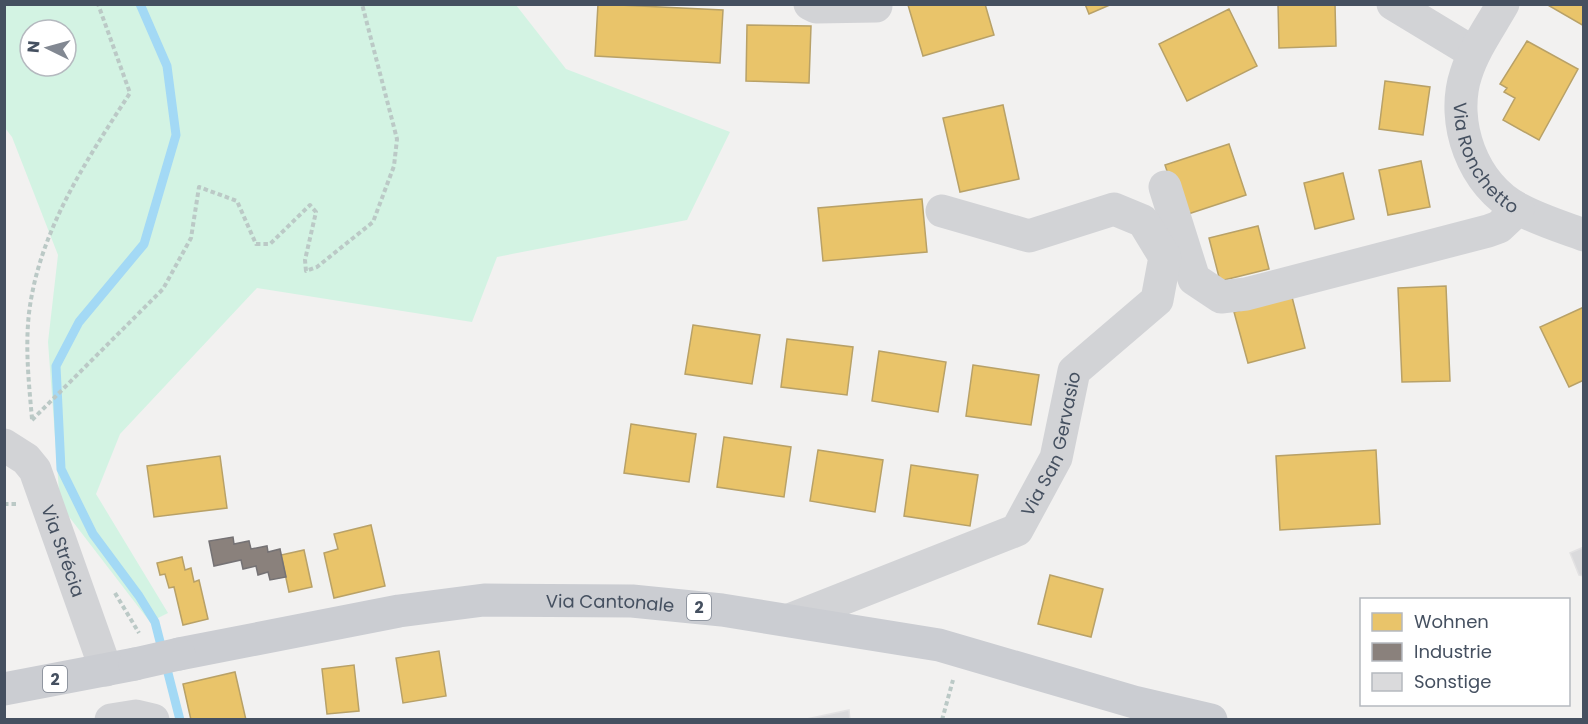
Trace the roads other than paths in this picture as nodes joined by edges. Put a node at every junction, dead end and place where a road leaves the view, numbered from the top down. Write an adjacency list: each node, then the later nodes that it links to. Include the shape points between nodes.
1 (810, 4): 4 (street)
2 (1393, 4): 5 (street)
3 (1503, 4): 5 (street, Via Ronchetto)
4 (876, 6)
5 (1474, 53): 7 (street, Via Ronchetto, via 1461,98 1469,150 1480,173)
6 (1165, 187): 7 (street, via 1194,279 1221,297 1246,294 1488,231 1509,220)
7 (1518, 209): 9 (street, Via Ronchetto)
8 (942, 211): 11 (street, Via San Gervasio, via 1029,236 1114,209 1143,221 1165,256 1157,300 1074,371 1056,458 1017,530)
9 (1584, 235)
10 (15, 452): 12 (street, Via Strécia, via 35,470)
11 (789, 620): 12 (main road, Via Cantonale / 2, bridge, via 632,601 484,600 399,612); 16 (main road, Via Cantonale / 2, via 939,645 1134,702)
12 (120, 667): 13 (main road, Via Cantonale / 2)
13 (4, 689)
14 (111, 720): 15 (street, via 136,716)
15 (153, 720)
16 (1211, 720)

